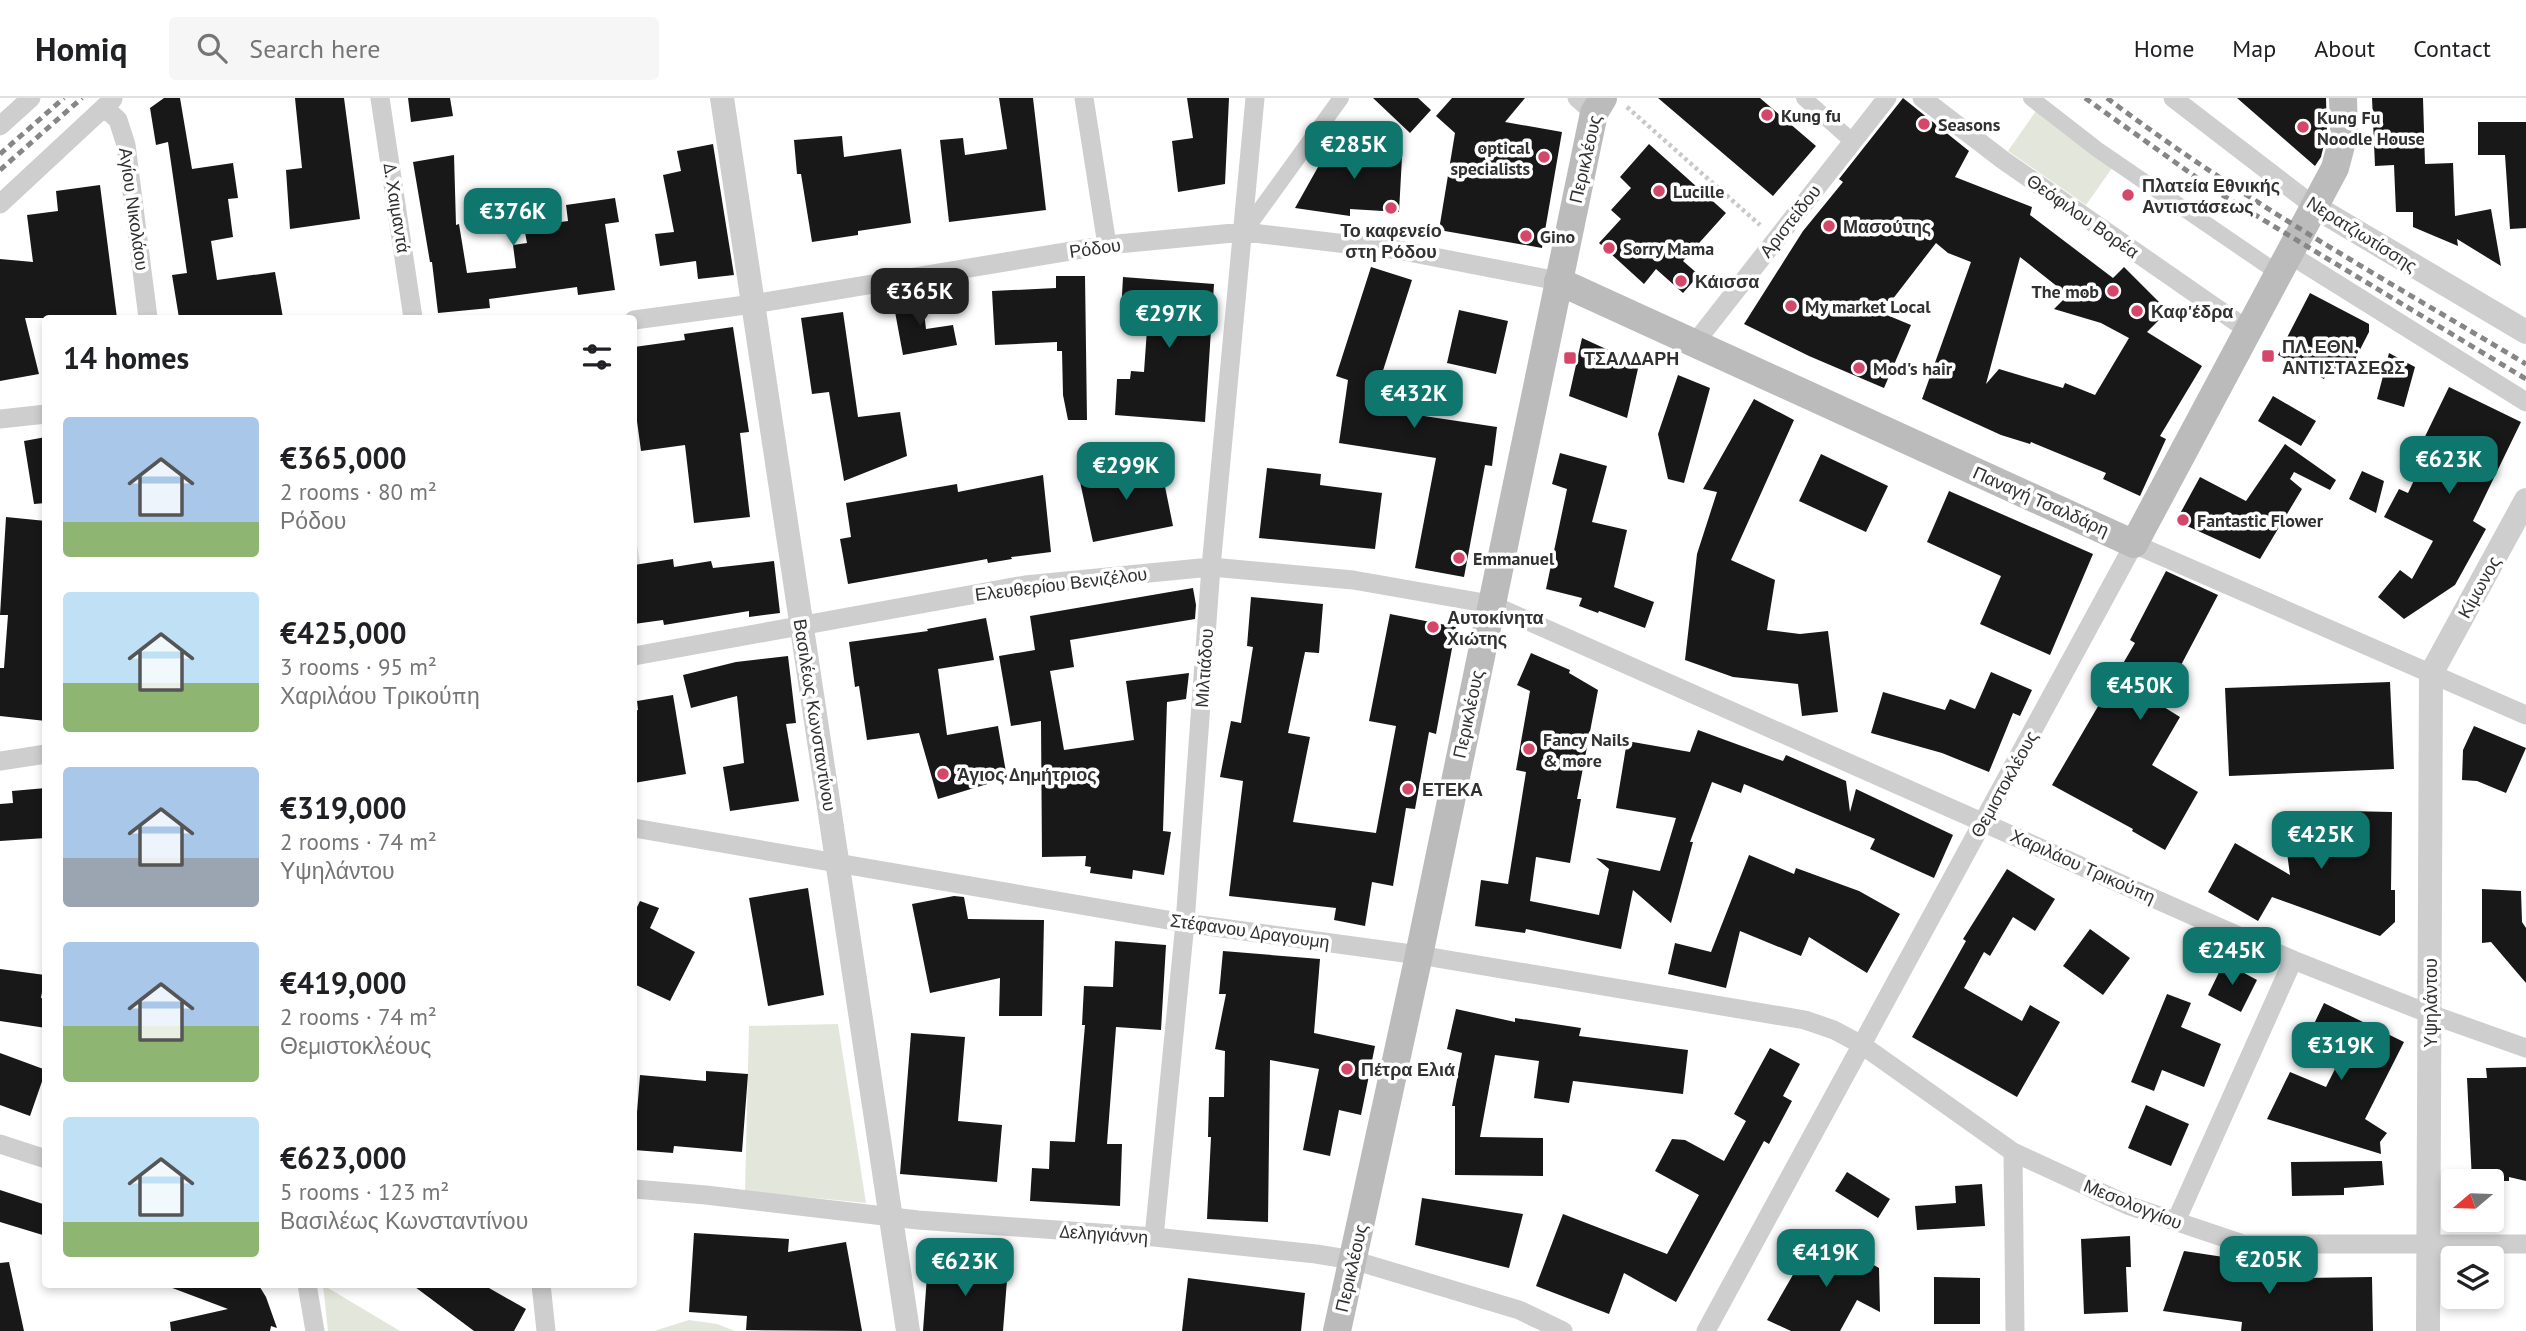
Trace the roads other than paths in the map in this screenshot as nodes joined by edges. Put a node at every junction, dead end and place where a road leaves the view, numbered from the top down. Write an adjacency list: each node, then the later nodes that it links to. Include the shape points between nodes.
1 (31, 98): 15 (street)
2 (380, 98): 25 (street, Δ. Χαιμαντά)
3 (722, 98): 23 (street, Βασιλέως Κωνσταντίνου)
4 (1084, 98): 20 (street)
5 (1255, 98): 19 (street, Μιλτιάδου)
6 (1341, 98): 19 (street)
7 (1804, 98): 16 (street)
8 (1887, 98): 16 (street, Αριστείδου)
9 (1922, 98): 27 (street, Θεόφιλου Βορέα, via 2003,160)
10 (2031, 98): 21 (street, via 2098,150)
11 (2173, 98): 18 (street, Νερατζιωτίσσης)
12 (2343, 98): 18 (main road, Θεμιστοκλέους, via 2344,134 2335,168)
13 (108, 102): 17 (street); 24 (street, Αγίου Νικολάου, via 126,145)
14 (1600, 104): 22 (main road, Περικλέους)
15 (0, 126)
16 (1853, 142): 29 (street, Αριστείδου)
17 (0, 204)
18 (2315, 207): 21 (main road, Θεμιστοκλέους); 28 (street, Νερατζιωτίσσης)
19 (1244, 232): 20 (street, Ρόδου); 22 (street, Ρόδου, via 1398,250); 35 (street, Μιλτιάδου)
20 (1107, 245): 23 (street, Ρόδου)
21 (2288, 254): 27 (main road, Θεμιστοκλέους); 30 (street)
22 (1558, 281): 29 (main road, Παναγή Τσαλδάρη); 36 (main road, Περικλέους)
23 (753, 304): 26 (street, Ρόδου); 37 (street, Βασιλέως Κωνσταντίνου)
24 (148, 315)
25 (413, 315)
26 (637, 320)
27 (2248, 330): 34 (main road, Θεμιστοκλέους)
28 (2526, 332)
29 (1694, 344): 34 (main road, Παναγή Τσαλδάρη)
30 (2526, 402)
31 (42, 414): 32 (street)
32 (0, 419)
33 (2526, 500): 39 (street, Κίμωνος)
34 (2134, 544): 39 (street, Παναγή Τσαλδάρη); 43 (street, Θεμιστοκλέους)
35 (1211, 567): 36 (street, Ελευθερίου Βενιζέλου, via 1353,580); 37 (street, Ελευθερίου Βενιζέλου, via 1025,585); 46 (street, Μιλτιάδου)
36 (1490, 604): 43 (street, Χαριλάου Τρικούπη); 47 (main road, Περικλέους)
37 (802, 626): 38 (street, Ελευθερίου Βενιζέλου); 45 (street, Βασιλέως Κωνσταντίνου)
38 (637, 655)
39 (2431, 674): 40 (street, Παναγή Τσαλδάρη); 49 (street, Υψηλάντου)
40 (2526, 715)
41 (42, 755): 42 (street)
42 (0, 761)
43 (1983, 822): 48 (street, Χαριλάου Τρικούπη); 50 (street, Θεμιστοκλέους)
44 (637, 828): 45 (street, Στέφανου Δραγουμη)
45 (837, 861): 46 (street, Στέφανου Δραγουμη); 56 (street, Βασιλέως Κωνσταντίνου)
46 (1185, 923): 47 (street, Στέφανου Δραγουμη); 58 (street, Μιλτιάδου)
47 (1419, 955): 50 (street, Στέφανου Δραγουμη, via 1805,1020); 61 (main road, Περικλέους)
48 (2293, 960): 49 (street, Χαριλάου Τρικούπη); 57 (street)
49 (2430, 1014): 51 (street, Χαριλάου Τρικούπη); 59 (street, Υψηλάντου)
50 (1862, 1045): 53 (street, Μεσολογγίου); 69 (street, Θεμιστοκλέους)
51 (2526, 1048)
52 (0, 1144): 54 (street)
53 (2013, 1152): 57 (street, Μεσολογγίου, via 2130,1206); 70 (street)
54 (42, 1158)
55 (637, 1189): 56 (street, Δεληγιάννη)
56 (890, 1217): 58 (street, Δεληγιάννη); 66 (street, Βασιλέως Κωνσταντίνου)
57 (2176, 1221): 59 (street, Μεσολογγίου, via 2243,1244)
58 (1154, 1237): 61 (street, Δεληγιάννη)
59 (2428, 1243): 60 (street, Μεσολογγίου); 71 (street, Υψηλάντου)
60 (2526, 1244)
61 (1353, 1260): 67 (main road, Περικλέους); 68 (street, Δεληγιάννη, via 1519,1310)
62 (308, 1288): 64 (street)
63 (541, 1288): 65 (street)
64 (315, 1331)
65 (546, 1331)
66 (908, 1331)
67 (1336, 1331)
68 (1563, 1331)
69 (1706, 1331)
70 (2014, 1331)
71 (2428, 1331)

